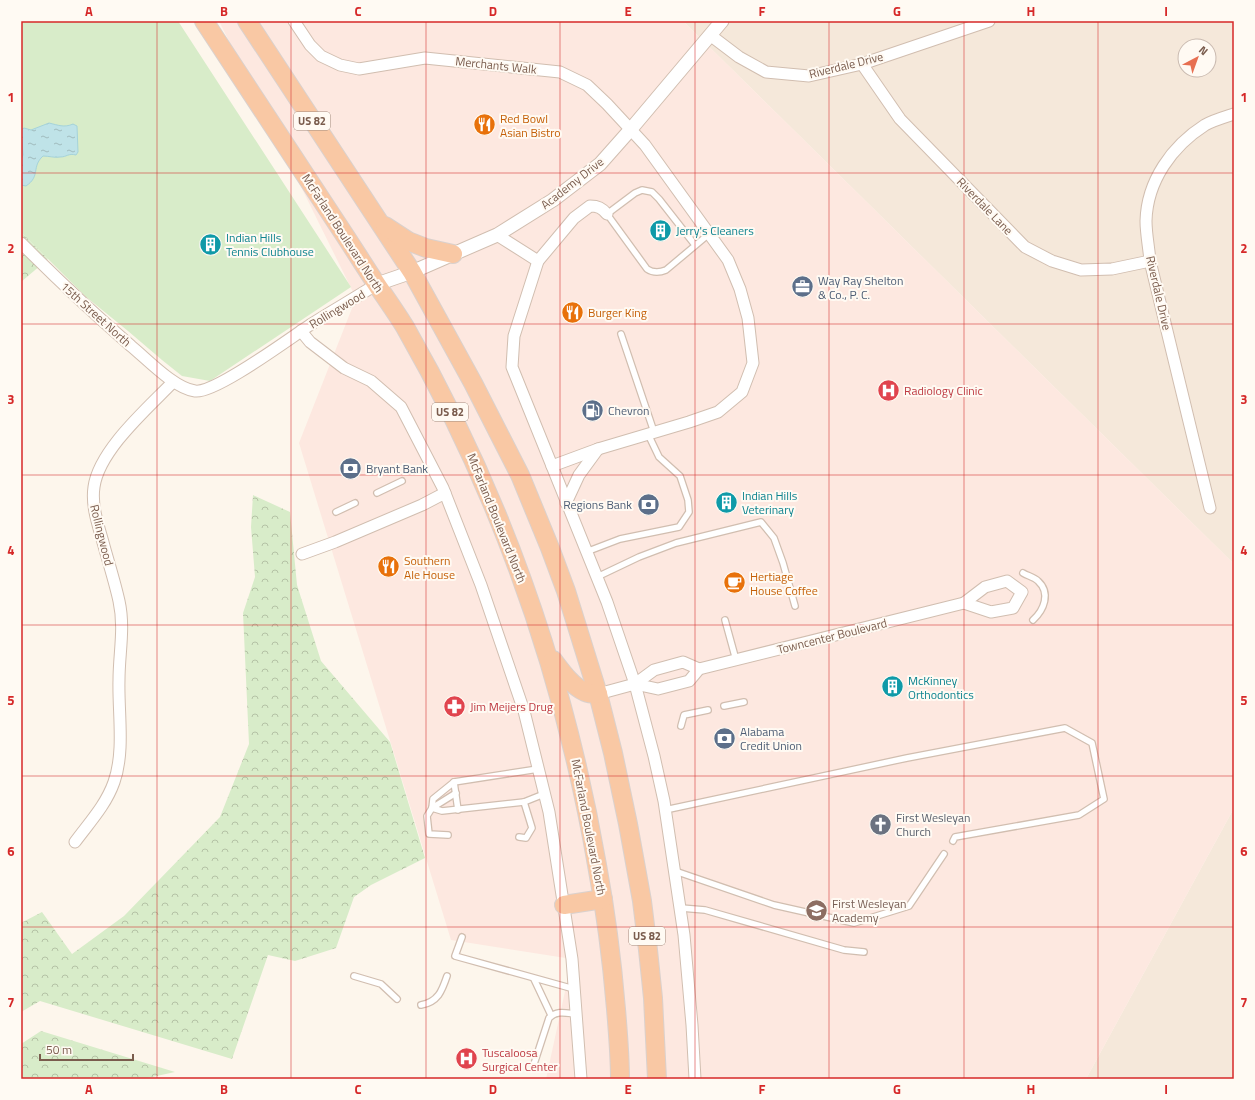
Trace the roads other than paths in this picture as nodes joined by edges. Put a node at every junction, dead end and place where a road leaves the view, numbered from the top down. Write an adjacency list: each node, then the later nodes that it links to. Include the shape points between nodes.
1 (204, 21): 20 (highway, McFarland Boulevard North / US 82)
2 (246, 21): 11 (highway, US 82)
3 (294, 21): 9 (street, Merchants Walk, via 321,56 340,65 359,69 425,58 560,72 587,85)
4 (722, 21): 6 (street, Academy Drive)
5 (986, 22): 7 (street, Riverdale Drive)
6 (710, 35): 7 (street, Riverdale Drive, via 739,57 766,72 809,76); 9 (street, Academy Drive)
7 (862, 64): 18 (street, Riverdale Lane, via 900,119 1025,246 1052,261 1081,270 1112,269)
8 (1234, 114): 18 (street, Riverdale Drive, via 1206,124 1182,142 1163,165 1151,192 1146,221)
9 (631, 129): 12 (street, Merchants Walk); 13 (street, Academy Drive, via 600,164 553,200)
10 (607, 214): 15 (lane, via 634,193 642,190 652,192); 15 (lane, via 650,271 666,270); 17 (street, via 599,207 590,206 574,218)
11 (378, 222): 16 (highway, via 408,241); 19 (highway, US 82)
12 (709, 234): 15 (lane); 24 (street, Merchants Walk, via 728,260 740,289 748,318 753,363 742,392 718,412)
13 (497, 235): 16 (street, Academy Drive); 17 (street)
14 (21, 243): 23 (street, 15th Street North, via 98,318)
15 (695, 245)
16 (453, 254): 19 (street, Academy Drive)
17 (538, 261): 26 (street, via 514,336 512,367)
18 (1150, 261): 32 (street, Riverdale Drive)
19 (412, 272): 20 (street, Academy Drive); 46 (highway, US 82, via 520,475 566,591)
20 (377, 284): 21 (street, Rollingwood); 42 (highway, McFarland Boulevard North / US 82, via 403,323 469,451 510,546)
21 (300, 331): 23 (street, Rollingwood, via 211,388 196,391); 29 (street, via 344,368 371,381 402,407)
22 (621, 334): 24 (lane)
23 (173, 382): 62 (street, Rollingwood, via 113,445 105,457 94,486 96,516 120,603 123,632 119,678 120,752 109,795)
24 (651, 433): 25 (street, Merchants Walk); 34 (lane, via 659,456 680,476 689,512 679,527 620,539)
25 (598, 448): 26 (street, Merchants Walk); 31 (street, via 579,475)
26 (552, 466): 31 (street)
27 (402, 481): 28 (lane)
28 (377, 493)
29 (445, 493): 35 (street, via 422,505); 51 (street, via 481,585 524,711)
30 (355, 503): 33 (lane)
31 (566, 503): 34 (street)
32 (1210, 508)
33 (336, 512)
34 (586, 552): 37 (street)
35 (302, 554)
36 (1023, 574): 41 (lane, via 1038,580 1044,589 1046,599 1043,609)
37 (597, 578): 39 (lane, via 676,543 761,522 774,538); 45 (street)
38 (964, 603): 43 (street, Towncenter Boulevard)
39 (795, 606)
40 (725, 620): 43 (lane)
41 (1033, 620)
42 (547, 653): 46 (highway, via 578,688 586,693); 65 (highway, McFarland Boulevard North / US 82, via 582,784)
43 (736, 660): 44 (street, Towncenter Boulevard)
44 (699, 669): 45 (street, Towncenter Boulevard, via 688,681 658,689); 45 (street, Towncenter Boulevard, via 683,662 654,670)
45 (635, 684): 46 (street, Towncenter Boulevard); 58 (street)
46 (598, 694): 81 (highway, US 82, via 633,846 642,901 653,998)
47 (744, 702): 48 (lane)
48 (724, 706)
49 (708, 710): 50 (lane, via 684,715)
50 (681, 726)
51 (538, 769): 52 (lane); 54 (street)
52 (454, 782): 53 (lane); 56 (lane, via 433,799)
53 (456, 793): 56 (lane); 57 (lane)
54 (544, 794): 55 (lane); 66 (street)
55 (524, 802): 57 (lane); 60 (lane, via 532,828 526,838)
56 (432, 808): 57 (lane, via 442,812); 59 (lane, via 427,816 430,834)
57 (458, 810)
58 (665, 810): 61 (lane, via 907,758 1065,728 1092,744 1104,799 1079,815 955,837); 64 (street)
59 (448, 835)
60 (519, 837)
61 (953, 841)
62 (75, 842)
63 (944, 854): 64 (lane, via 909,906 854,923 774,905)
64 (675, 871): 67 (street)
65 (603, 899): 66 (highway); 80 (highway, McFarland Boulevard North / US 82, via 614,986)
66 (564, 905): 73 (street)
67 (681, 908): 69 (lane, via 705,910 844,950); 82 (street)
68 (462, 937): 72 (lane, via 455,956)
69 (864, 952)
70 (354, 976): 74 (lane, via 381,984)
71 (447, 976): 75 (lane, via 439,995 431,1002)
72 (534, 979): 73 (lane); 77 (lane)
73 (574, 989): 76 (street)
74 (397, 999)
75 (421, 1005)
76 (576, 1014): 77 (lane, via 562,1012); 79 (street)
77 (551, 1015): 78 (lane)
78 (534, 1064)
79 (580, 1079)
80 (620, 1079)
81 (657, 1079)
82 (695, 1079)

